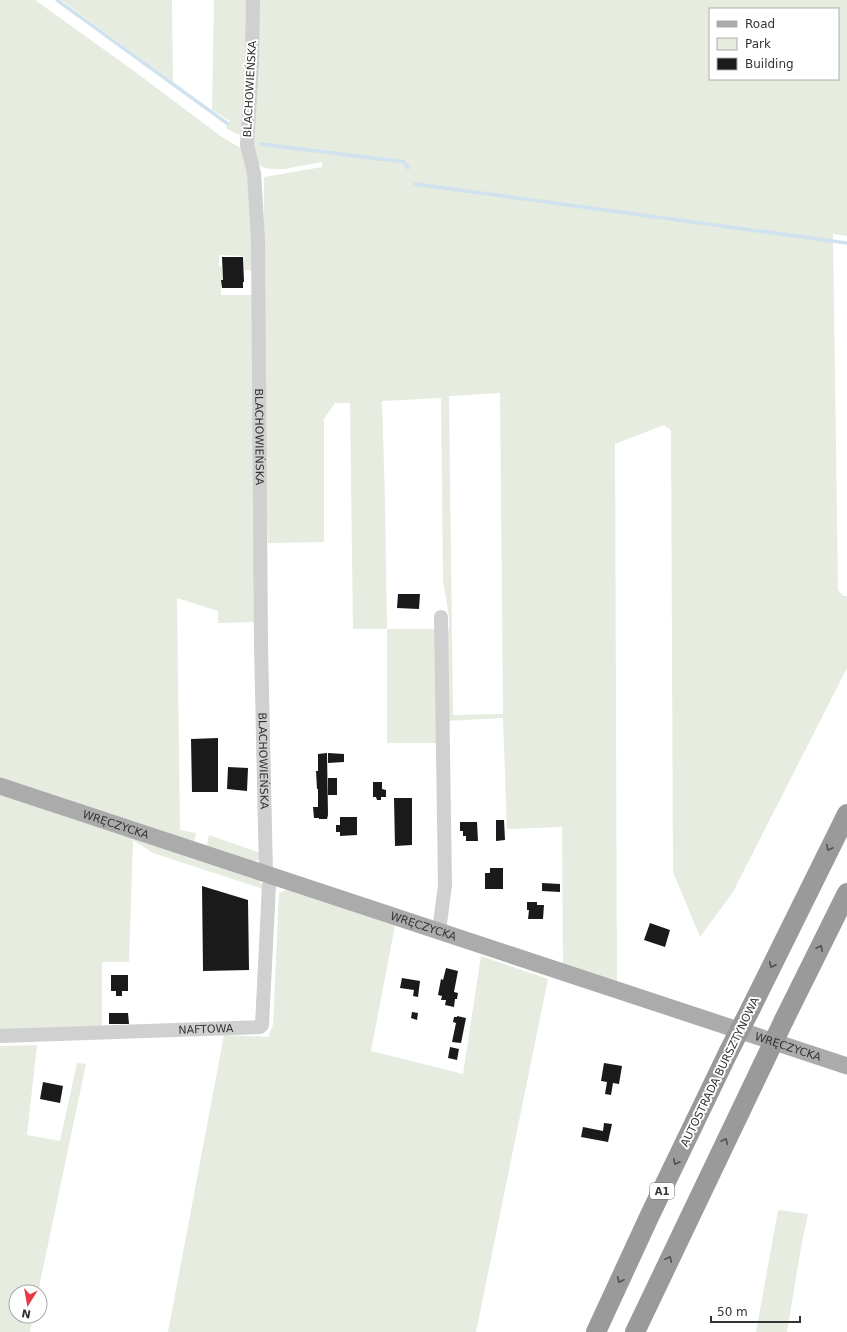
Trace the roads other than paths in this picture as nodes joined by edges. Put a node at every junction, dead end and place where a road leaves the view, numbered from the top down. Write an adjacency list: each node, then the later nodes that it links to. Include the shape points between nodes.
1 (253, 0): 5 (street, BLACHOWIEŃSKA, via 247,145 254,173 258,241 261,645)
2 (441, 617): 7 (street, via 445,885)
3 (0, 786): 5 (main road, WRĘCZYCKA)
4 (847, 814): 10 (highway, AUTOSTRADA BURSZTYNOWA / A1, one-way to 10, bridge, via 729,1051)
5 (269, 875): 7 (main road, WRĘCZYCKA); 8 (street, NAFTOWA, via 260,1028)
6 (847, 893): 11 (highway, one-way to 6, bridge)
7 (439, 931): 9 (main road, WRĘCZYCKA)
8 (0, 1036)
9 (847, 1066)
10 (596, 1332)
11 (635, 1332)

